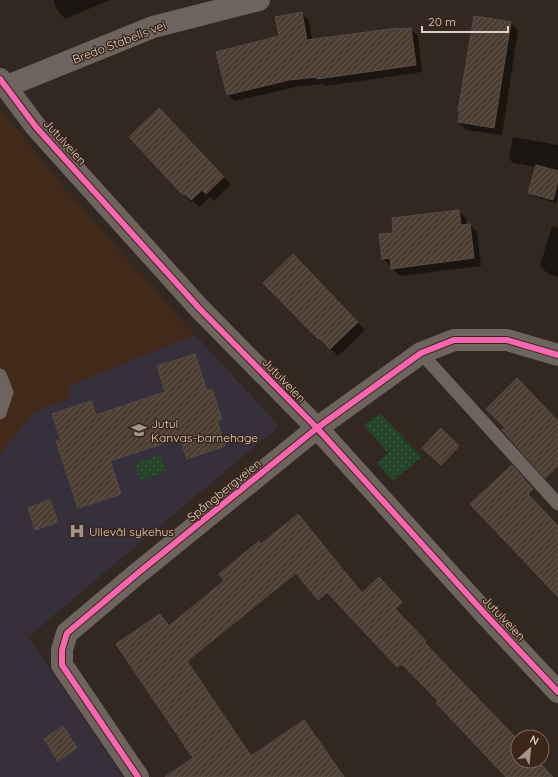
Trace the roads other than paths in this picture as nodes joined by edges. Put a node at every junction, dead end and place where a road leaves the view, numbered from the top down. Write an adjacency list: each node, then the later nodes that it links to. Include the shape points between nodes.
1 (259, 0): 2 (street, Bredo Stabells vei, via 153,27)
2 (3, 83): 8 (street, Jutulveien, via 36,127 198,308)
3 (421, 353): 4 (street, Spångbergveien, via 454,340 507,340); 8 (street, Spångbergveien); 9 (lane)
4 (558, 355)
5 (0, 375): 6 (lane)
6 (3, 394): 7 (lane)
7 (0, 413)
8 (317, 428): 10 (street, Jutulveien); 11 (street, Spångbergveien, via 67,633 62,650 62,665)
9 (558, 504)
10 (558, 692)
11 (138, 777)

